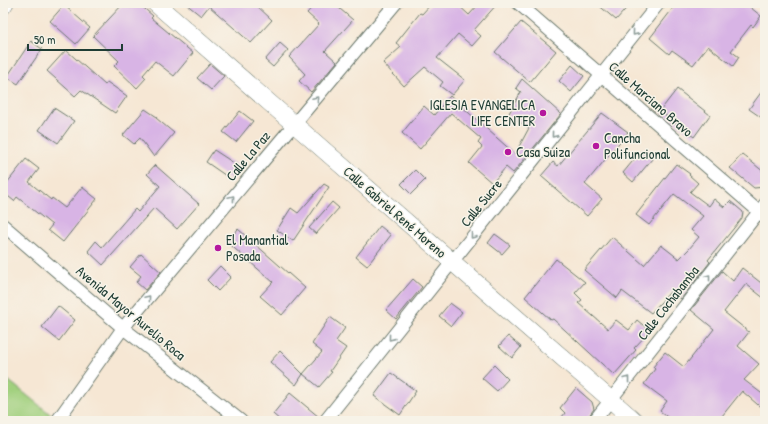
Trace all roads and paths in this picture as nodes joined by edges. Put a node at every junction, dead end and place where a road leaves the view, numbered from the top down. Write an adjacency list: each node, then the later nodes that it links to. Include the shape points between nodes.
1 (5, 3): 6 (street)
2 (155, 3): 8 (street, Calle Gabriel René Moreno)
3 (396, 3): 8 (street, Calle La Paz, one-way to 3)
4 (518, 3): 7 (street, Calle Marciano Bravo)
5 (659, 3): 7 (street, Calle Sucre, one-way to 7)
6 (3, 6)
7 (601, 76): 9 (street, Calle Marciano Bravo); 11 (street, Calle Sucre, one-way to 11)
8 (294, 124): 11 (street, Calle Gabriel René Moreno); 12 (street, Calle La Paz, one-way to 8)
9 (763, 211): 13 (street, Calle Cochabamba, one-way to 9)
10 (3, 225): 12 (street, Avenida Mayor Aurelio Roca)
11 (452, 262): 13 (street, Calle Gabriel René Moreno); 16 (street, Calle Sucre, one-way to 16)
12 (123, 328): 14 (street, Calle La Paz); 15 (street, Avenida Mayor Aurelio Roca)
13 (610, 401): 17 (street, Calle Cochabamba); 18 (street, Calle Gabriel René Moreno)
14 (57, 421)
15 (241, 421)
16 (325, 421)
17 (594, 421)
18 (635, 421)

